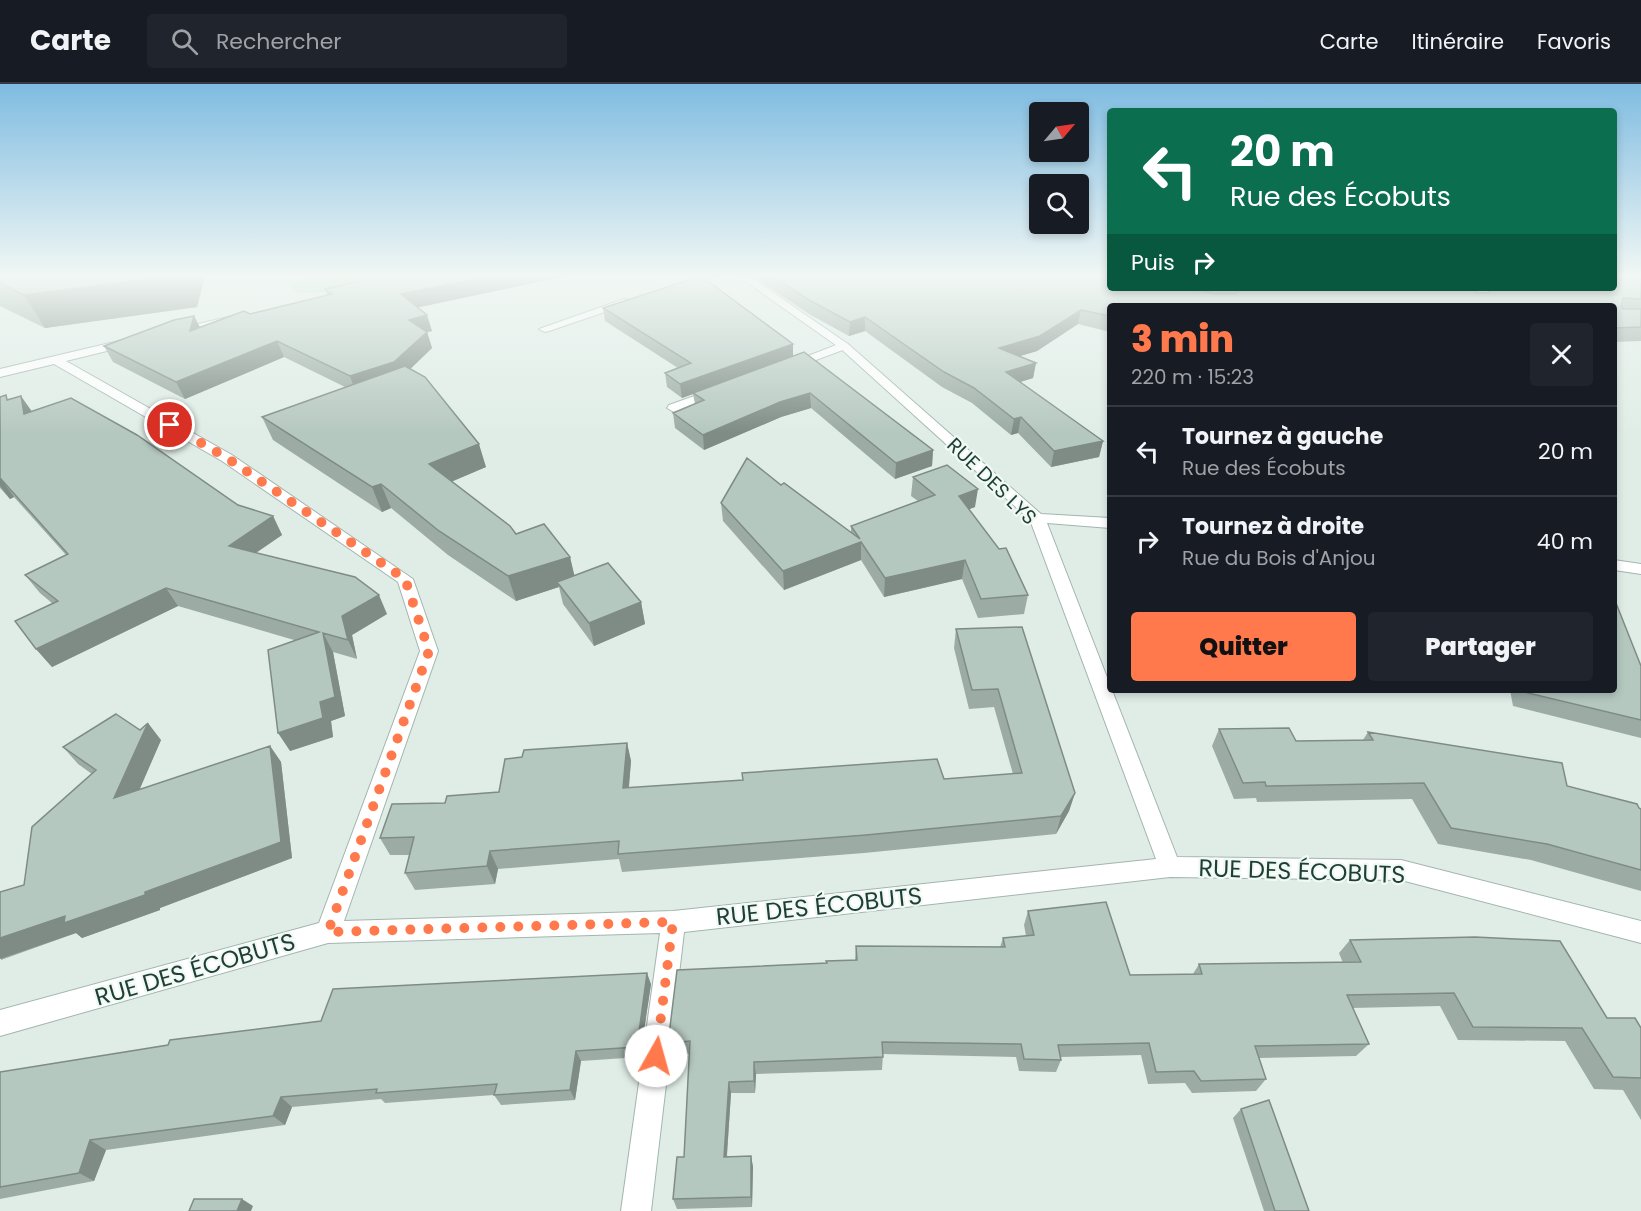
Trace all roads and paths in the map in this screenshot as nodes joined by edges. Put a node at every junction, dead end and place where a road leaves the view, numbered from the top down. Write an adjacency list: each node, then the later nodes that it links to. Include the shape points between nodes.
1 (189, 329): 3 (street)
2 (819, 329): 5 (street, RUE DES LYS)
3 (167, 334)
4 (134, 342): 6 (street)
5 (844, 346): 7 (street); 11 (street, RUE DES LYS)
6 (56, 360): 8 (street); 17 (street, via 227,458 405,579 429,651)
7 (780, 369)
8 (0, 373)
9 (727, 389): 10 (street)
10 (674, 408)
11 (1037, 518): 12 (street); 15 (street, RUE DES LYS)
12 (1107, 523)
13 (1617, 565): 14 (street)
14 (1641, 569)
15 (1170, 867): 16 (street, RUE DES ÉCOBUTS); 18 (street, RUE DES ÉCOBUTS, via 1401,870)
16 (673, 922): 17 (street, RUE DES ÉCOBUTS); 20 (street)
17 (328, 932): 19 (street, RUE DES ÉCOBUTS)
18 (1641, 932)
19 (0, 1023)
20 (636, 1211)

